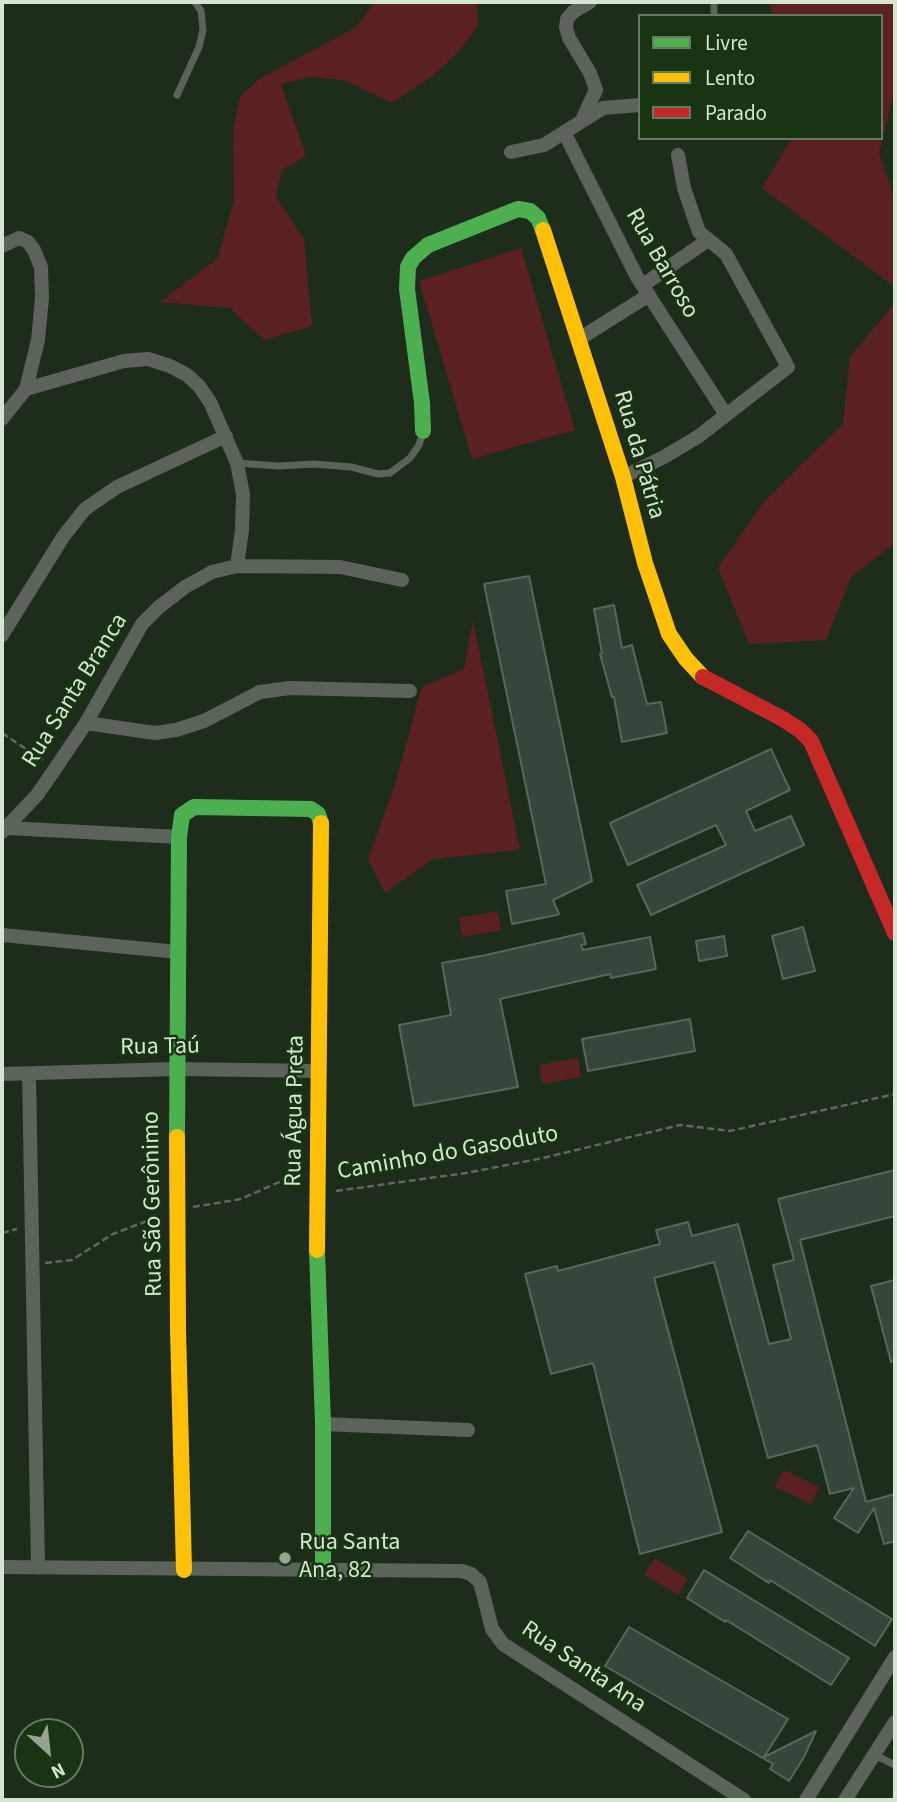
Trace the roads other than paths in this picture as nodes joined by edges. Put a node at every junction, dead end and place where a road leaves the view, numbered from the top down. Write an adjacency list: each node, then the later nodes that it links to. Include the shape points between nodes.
1 (195, 2): 3 (lane, via 201,10 203,30)
2 (590, 2): 5 (street, via 573,12 566,27 596,90)
3 (177, 94)
4 (638, 105): 5 (street, via 603,108)
5 (581, 122): 6 (street)
6 (564, 132): 7 (street, via 544,145); 11 (street, Rua Barroso)
7 (511, 152)
8 (678, 155): 9 (street, via 699,232)
9 (708, 240): 11 (street); 14 (street, via 726,254 788,367)
10 (2, 246): 13 (street, via 19,238 28,242 40,267 38,340)
11 (646, 290): 12 (street); 14 (street, Rua Barroso)
12 (579, 339): 16 (street, Rua da Pátria, via 548,241 530,211 519,209 428,245 412,258 407,289); 19 (street, Rua da Pátria)
13 (26, 389): 15 (street); 17 (street, via 93,368 148,359 170,366 199,386)
14 (726, 415): 19 (street, via 699,436)
15 (2, 419)
16 (423, 431): 18 (lane, via 410,457 390,473 314,464)
17 (226, 436): 18 (street); 22 (street, via 117,487 85,509)
18 (237, 463): 20 (street, via 243,494)
19 (623, 477): 27 (street, Rua da Pátria, via 669,634 706,681 783,719 811,741)
20 (237, 566): 21 (street, Rua Santa Branca, via 340,567); 24 (street, Rua Santa Branca, via 212,572 185,587 142,624)
21 (402, 580)
22 (2, 635)
23 (410, 691): 24 (street, via 290,688 260,692 204,720 155,733)
24 (86, 723): 25 (street, Rua Santa Branca, via 37,795)
25 (4, 830): 26 (street)
26 (179, 837): 29 (street, Rua São Gerônimo); 31 (street, Rua Água Preta, via 182,815 194,807 311,809 322,820)
27 (895, 933)
28 (2, 935): 29 (street)
29 (177, 952): 30 (street, Rua São Gerônimo)
30 (176, 1069): 31 (street, Rua Taú); 33 (street, Rua Taú); 38 (street, Rua São Gerônimo)
31 (319, 1070): 34 (street, Rua Água Preta, via 317,1278)
32 (2, 1074): 33 (street, Rua Taú)
33 (29, 1074): 37 (street)
34 (323, 1424): 35 (street); 39 (street, Rua Água Preta)
35 (468, 1430)
36 (2, 1567): 37 (street, Rua Santa Ana)
37 (37, 1568): 38 (street, Rua Santa Ana)
38 (184, 1570): 39 (street, Rua Santa Ana)
39 (323, 1572): 44 (street, Rua Santa Ana, via 471,1574 480,1582 492,1629 503,1644)
40 (895, 1657): 45 (street)
41 (895, 1722): 42 (street)
42 (875, 1755): 43 (lane); 46 (street)
43 (895, 1765)
44 (744, 1800)
45 (806, 1800)
46 (845, 1800)

